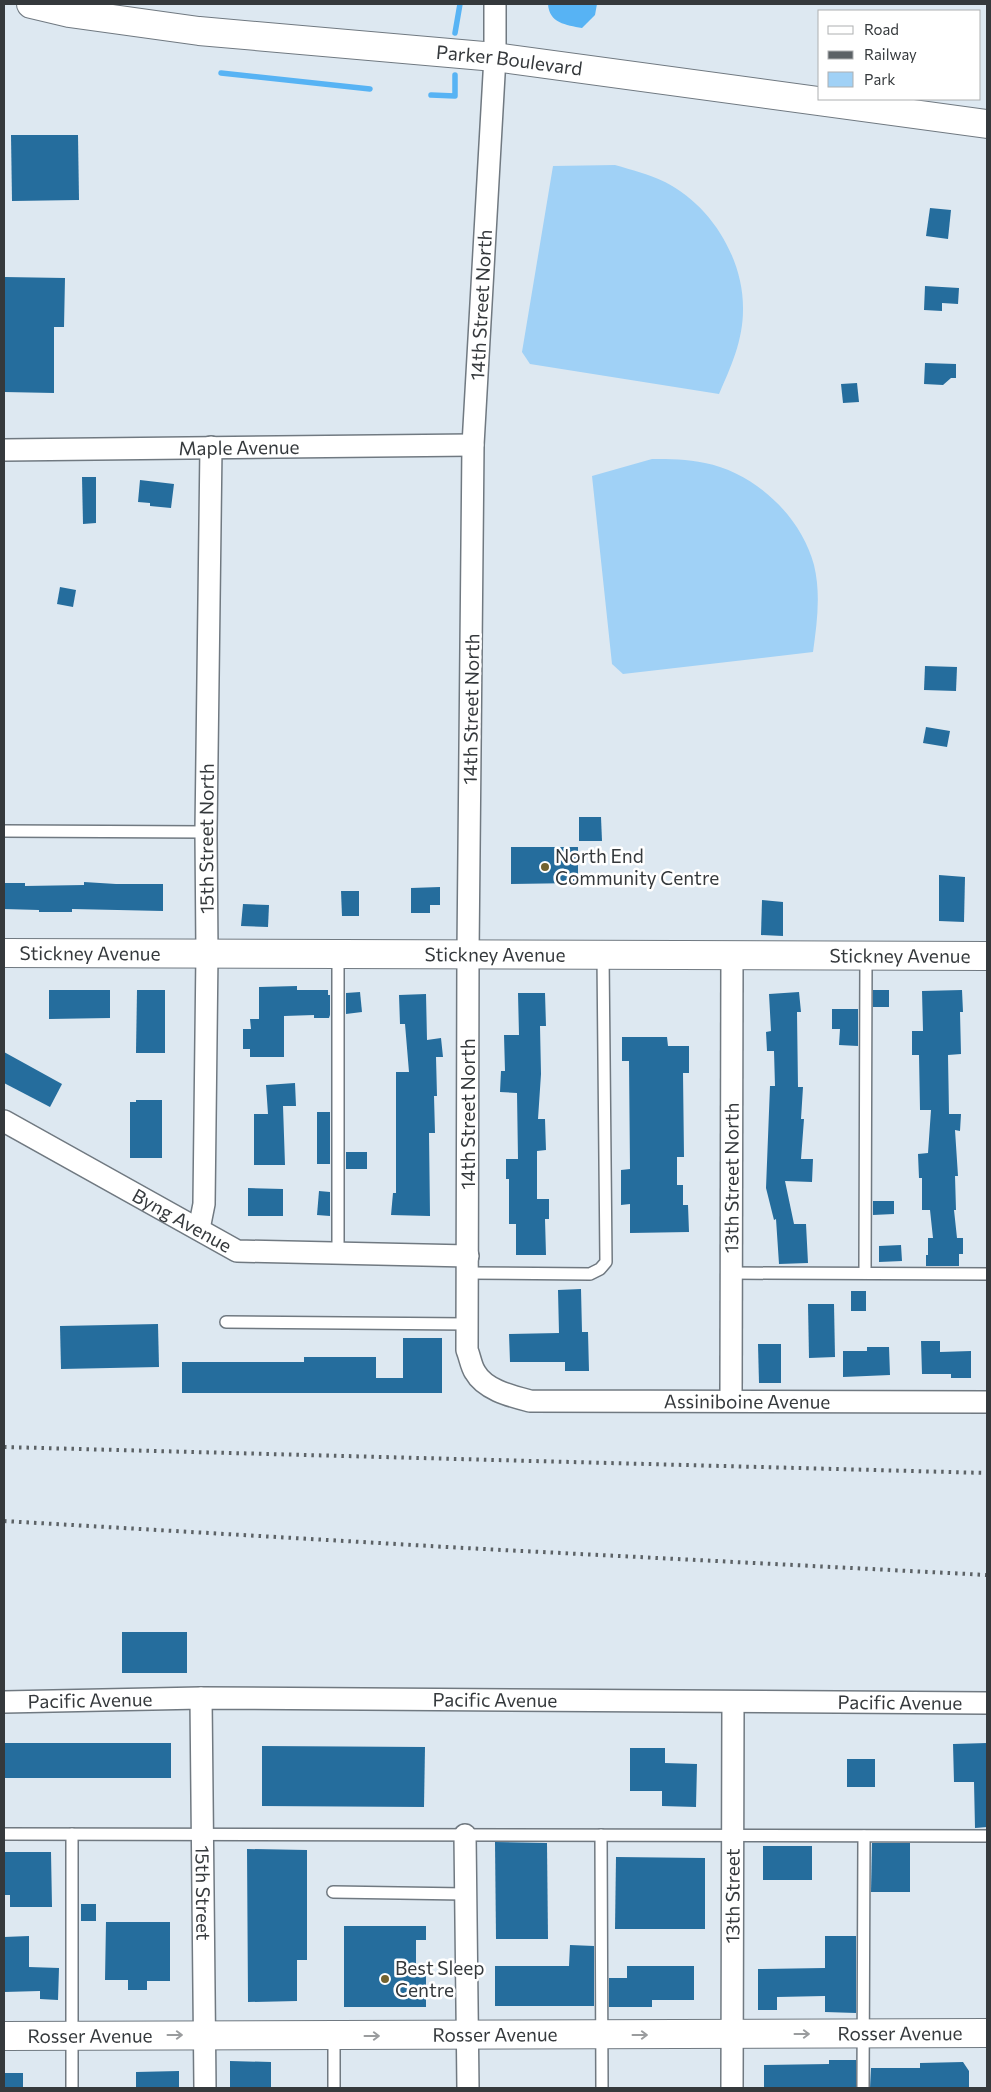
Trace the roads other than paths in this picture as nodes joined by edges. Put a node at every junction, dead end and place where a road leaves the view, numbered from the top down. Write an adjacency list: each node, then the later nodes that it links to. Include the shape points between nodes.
1 (31, 4): 3 (street, Parker Boulevard, via 69,13 199,31)
2 (495, 4): 3 (street, 14th Street North)
3 (494, 57): 4 (street, Parker Boulevard); 5 (street, 14th Street North)
4 (987, 124)
5 (473, 445): 6 (street, Maple Avenue); 12 (street, 14th Street North)
6 (212, 447): 7 (street, Maple Avenue); 9 (street, 15th Street North)
7 (4, 450)
8 (4, 831): 9 (lane)
9 (206, 832): 11 (street, 15th Street North)
10 (4, 953): 11 (street, Stickney Avenue)
11 (207, 953): 13 (street, Stickney Avenue); 19 (street, 15th Street North, via 204,1204)
12 (468, 953): 13 (street, Stickney Avenue); 15 (street, Stickney Avenue); 21 (street, 14th Street North)
13 (338, 954): 20 (lane)
14 (732, 954): 15 (street, Stickney Avenue); 16 (street, Stickney Avenue); 22 (street, 13th Street North)
15 (603, 955): 21 (lane, via 606,1262 590,1274)
16 (866, 955): 17 (street, Stickney Avenue); 23 (lane)
17 (987, 956)
18 (4, 1121): 19 (street, Byng Avenue)
19 (199, 1229): 20 (street, Byng Avenue, via 237,1251)
20 (338, 1253): 21 (street, Byng Avenue)
21 (468, 1264): 26 (street, 14th Street North)
22 (731, 1273): 23 (lane); 28 (street, 13th Street North)
23 (865, 1273): 24 (lane)
24 (987, 1274)
25 (226, 1322): 26 (lane)
26 (468, 1324): 27 (street, 14th Street North, via 467,1350 475,1373 488,1386)
27 (509, 1396): 28 (street, Assiniboine Avenue, via 530,1401)
28 (731, 1400): 29 (street, Assiniboine Avenue)
29 (987, 1402)
30 (201, 1698): 31 (street, Pacific Avenue); 32 (street, Pacific Avenue); 36 (street, 15th Street)
31 (4, 1702)
32 (733, 1702): 33 (street, Pacific Avenue); 39 (street, 13th Street)
33 (987, 1703)
34 (4, 1834): 35 (lane)
35 (72, 1834): 36 (lane); 50 (lane)
36 (202, 1835): 37 (lane); 46 (street, 15th Street)
37 (465, 1835): 38 (lane); 43 (street)
38 (601, 1835): 39 (lane); 47 (lane)
39 (732, 1836): 40 (lane); 48 (street, 13th Street)
40 (864, 1836): 41 (lane); 45 (lane)
41 (987, 1836)
42 (333, 1892): 43 (lane)
43 (466, 1894): 52 (street)
44 (987, 2033): 45 (street, Rosser Avenue)
45 (863, 2034): 48 (street, Rosser Avenue, one-way to 45); 59 (lane)
46 (205, 2035): 50 (street, Rosser Avenue, one-way to 46); 51 (street, Rosser Avenue); 54 (street, 15th Street)
47 (602, 2035): 48 (street, Rosser Avenue, one-way to 48); 52 (street, Rosser Avenue); 57 (lane)
48 (732, 2035): 58 (street, 13th Street)
49 (4, 2036): 50 (street, Rosser Avenue)
50 (72, 2036): 53 (lane)
51 (334, 2036): 52 (street, Rosser Avenue, one-way to 52); 55 (lane)
52 (469, 2036): 56 (street)
53 (72, 2088)
54 (205, 2088)
55 (334, 2088)
56 (468, 2088)
57 (602, 2088)
58 (732, 2088)
59 (863, 2088)

